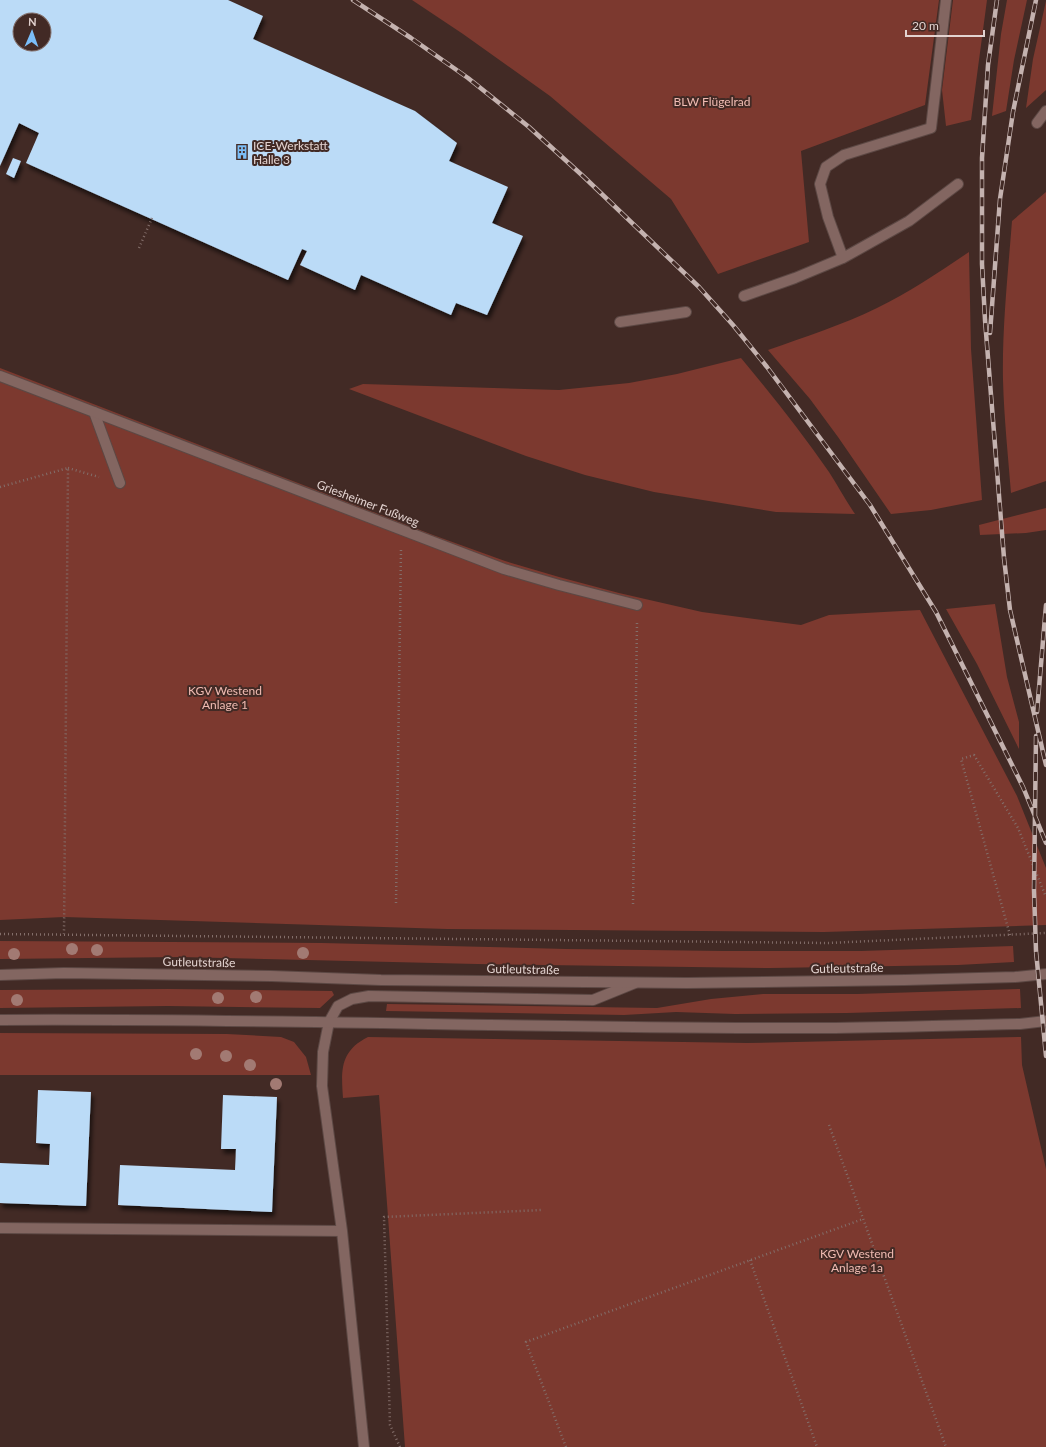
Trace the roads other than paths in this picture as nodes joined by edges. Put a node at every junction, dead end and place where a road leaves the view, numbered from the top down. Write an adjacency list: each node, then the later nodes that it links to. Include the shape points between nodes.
1 (946, 0): 5 (main road, via 931,128 844,155 826,167 820,184 828,217)
2 (1046, 112): 3 (main road)
3 (1037, 122)
4 (958, 184): 5 (main road, via 909,221)
5 (843, 258): 6 (main road)
6 (744, 296)
7 (686, 312): 8 (main road)
8 (620, 322)
9 (0, 376): 10 (main road, Griesheimer Fußweg)
10 (94, 412): 11 (main road); 12 (main road, Griesheimer Fußweg, via 504,569)
11 (120, 483)
12 (637, 605)
13 (1046, 974): 15 (main road, Gutleutstraße, via 905,980)
14 (0, 975): 15 (main road, Gutleutstraße, via 72,973)
15 (635, 983): 17 (main road, via 593,1000 369,996 352,998 338,1006)
16 (0, 1020): 17 (main road)
17 (329, 1022): 18 (main road, via 826,1028); 20 (main road, via 323,1052 322,1086)
18 (1046, 1022)
19 (0, 1228): 20 (main road)
20 (342, 1231): 21 (main road)
21 (364, 1447)

